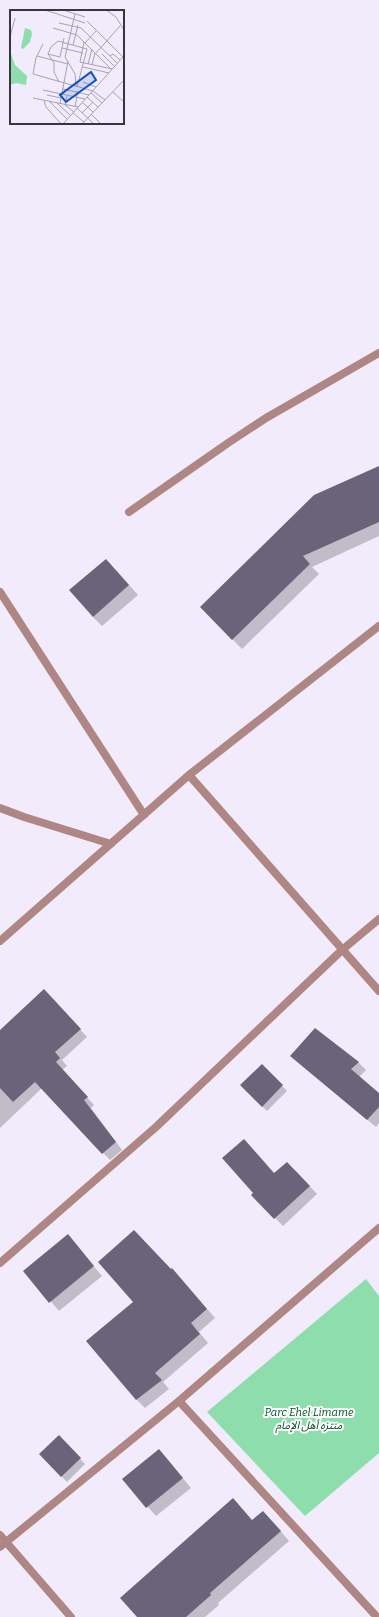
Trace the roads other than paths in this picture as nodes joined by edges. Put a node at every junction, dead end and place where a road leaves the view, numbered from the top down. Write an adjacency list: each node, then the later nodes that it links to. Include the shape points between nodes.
1 (379, 353): 2 (street, via 266,418)
2 (129, 512)
3 (0, 592): 7 (street)
4 (379, 626): 5 (street)
5 (189, 775): 7 (street); 11 (street)
6 (0, 808): 8 (street)
7 (144, 815): 8 (street)
8 (111, 844): 10 (street)
9 (379, 919): 11 (street)
10 (0, 941)
11 (342, 950): 12 (street); 14 (street, via 156,1127)
12 (379, 991)
13 (379, 1228): 15 (street)
14 (0, 1263)
15 (179, 1401): 17 (street); 19 (street)
16 (0, 1535): 17 (street)
17 (3, 1544): 18 (street)
18 (71, 1617)
19 (377, 1617)

